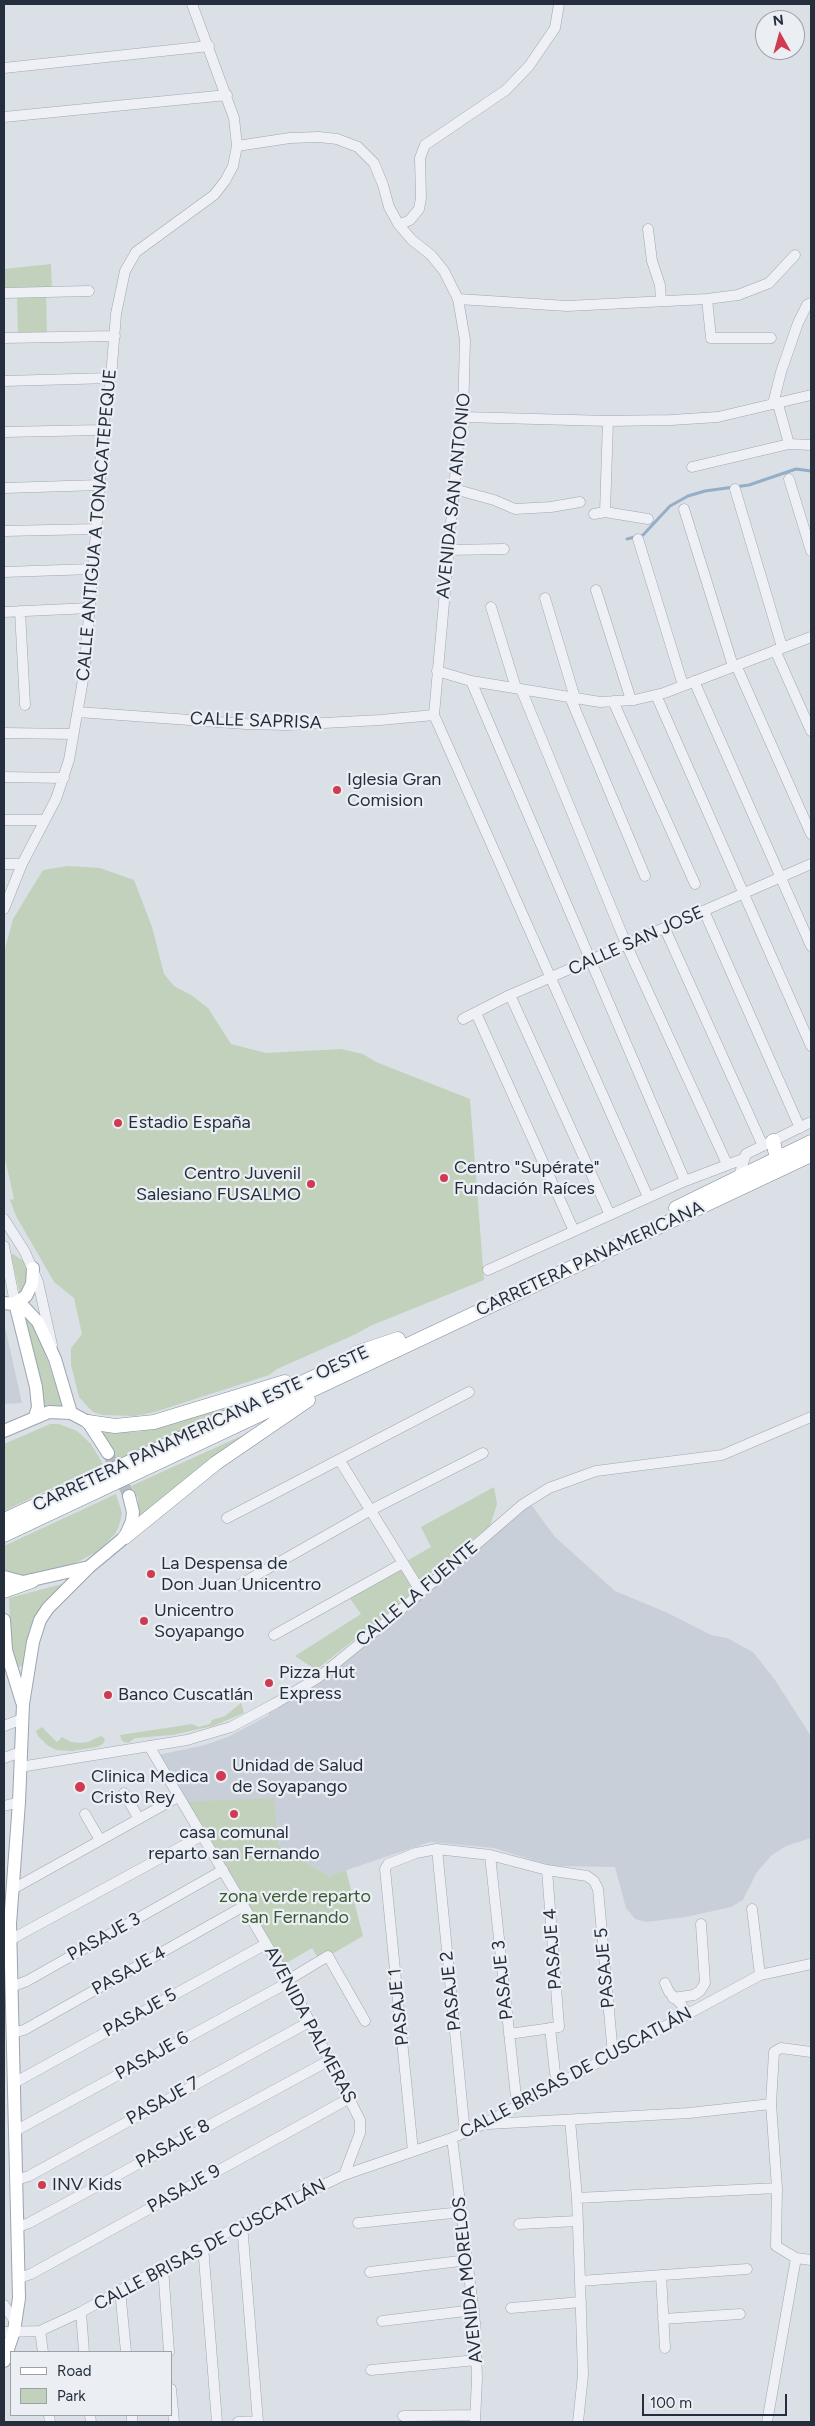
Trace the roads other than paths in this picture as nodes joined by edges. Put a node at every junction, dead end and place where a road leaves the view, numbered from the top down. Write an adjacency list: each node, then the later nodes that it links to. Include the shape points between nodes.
1 (192, 4): 3 (street, CALLE ANTIGUA A TONACATEPEQUE)
2 (559, 4): 8 (street, via 555,28 529,66 506,90 425,145 420,158 419,209 410,220)
3 (209, 46): 4 (street); 5 (street, CALLE ANTIGUA A TONACATEPEQUE)
4 (4, 68)
5 (227, 95): 6 (street); 7 (street, CALLE ANTIGUA A TONACATEPEQUE, via 236,125)
6 (4, 116)
7 (237, 146): 8 (street, AVENIDA SAN ANTONIO, via 319,137 337,139 358,148 374,163 389,207); 17 (street, CALLE ANTIGUA A TONACATEPEQUE, via 231,171 214,195 132,257 123,278)
8 (399, 225): 13 (street, AVENIDA SAN ANTONIO, via 431,255)
9 (648, 229): 15 (street, via 652,261 660,285)
10 (794, 255): 14 (street, via 769,283 738,295)
11 (88, 291): 12 (street)
12 (4, 293)
13 (458, 298): 15 (street, via 567,306); 24 (street, AVENIDA SAN ANTONIO, via 465,340)
14 (707, 300): 15 (street); 19 (street, via 711,338)
15 (660, 301)
16 (811, 303): 23 (street, via 798,323 781,372)
17 (115, 336): 18 (street); 20 (street, CALLE ANTIGUA A TONACATEPEQUE)
18 (4, 338)
19 (771, 338)
20 (111, 378): 21 (street); 26 (street, CALLE ANTIGUA A TONACATEPEQUE)
21 (4, 380)
22 (811, 395): 23 (street)
23 (776, 404): 25 (street, via 718,417); 28 (street)
24 (464, 417): 25 (street); 35 (street, AVENIDA SAN ANTONIO)
25 (608, 421): 38 (street)
26 (102, 430): 27 (street); 32 (street, CALLE ANTIGUA A TONACATEPEQUE)
27 (4, 432)
28 (789, 444): 29 (street); 30 (street)
29 (811, 445)
30 (692, 466)
31 (789, 479): 46 (street)
32 (100, 485): 33 (street); 41 (street, CALLE ANTIGUA A TONACATEPEQUE)
33 (4, 488)
34 (736, 489): 56 (street)
35 (454, 490): 36 (street, via 515,508); 45 (street, AVENIDA SAN ANTONIO)
36 (580, 502)
37 (684, 509): 57 (street)
38 (605, 512): 39 (street); 40 (street)
39 (594, 514)
40 (648, 519)
41 (96, 529): 42 (street); 47 (street, CALLE ANTIGUA A TONACATEPEQUE)
42 (4, 532)
43 (638, 539): 61 (street)
44 (504, 548): 45 (street)
45 (448, 550): 58 (street, AVENIDA SAN ANTONIO)
46 (811, 551)
47 (93, 569): 48 (street); 51 (street, CALLE ANTIGUA A TONACATEPEQUE)
48 (4, 572)
49 (596, 590): 65 (street)
50 (545, 598): 64 (street)
51 (90, 608): 53 (street); 68 (street, CALLE ANTIGUA A TONACATEPEQUE)
52 (491, 608): 62 (street)
53 (20, 611): 54 (street); 67 (street)
54 (4, 612)
55 (811, 637): 56 (street)
56 (778, 648): 57 (street); 70 (street)
57 (734, 665): 60 (street); 77 (street)
58 (437, 672): 59 (street); 69 (street, AVENIDA SAN ANTONIO)
59 (471, 681): 62 (street); 90 (street)
60 (694, 681): 61 (street); 82 (street)
61 (683, 685): 63 (street)
62 (519, 689): 64 (street); 88 (street)
63 (656, 694): 65 (street); 84 (street)
64 (572, 697): 66 (street); 81 (street)
65 (631, 700): 66 (street)
66 (613, 701): 83 (street)
67 (25, 705)
68 (78, 712): 69 (street, CALLE SAPRISA, via 287,725); 72 (street, CALLE ANTIGUA A TONACATEPEQUE)
69 (434, 714): 91 (street, AVENIDA SAN ANTONIO)
70 (811, 731)
71 (4, 733): 72 (street)
72 (73, 734): 74 (street, CALLE ANTIGUA A TONACATEPEQUE)
73 (4, 777): 74 (street)
74 (64, 778): 76 (street, CALLE ANTIGUA A TONACATEPEQUE)
75 (4, 820): 76 (street)
76 (45, 820): 79 (street, CALLE ANTIGUA A TONACATEPEQUE)
77 (811, 834)
78 (4, 864): 79 (street)
79 (22, 864): 85 (street, CALLE ANTIGUA A TONACATEPEQUE)
80 (811, 864): 82 (street, CALLE SAN JOSE)
81 (645, 876)
82 (781, 877): 84 (street, CALLE SAN JOSE); 89 (street)
83 (695, 884)
84 (744, 893): 86 (street, CALLE SAN JOSE); 95 (street)
85 (4, 909)
86 (704, 911): 87 (street, CALLE SAN JOSE); 97 (street)
87 (664, 929): 88 (street, CALLE SAN JOSE); 99 (street)
88 (628, 946): 90 (street, CALLE SAN JOSE); 103 (street)
89 (811, 946)
90 (590, 962): 91 (street, CALLE SAN JOSE); 105 (street)
91 (550, 978): 92 (street, CALLE SAN JOSE); 106 (street, AVENIDA SAN ANTONIO)
92 (510, 996): 93 (street, CALLE SAN JOSE); 107 (street)
93 (476, 1013): 94 (street, CALLE SAN JOSE); 109 (street)
94 (463, 1019)
95 (811, 1046)
96 (811, 1122): 97 (street)
97 (800, 1128): 99 (street)
98 (811, 1142): 102 (highway, CARRETERA PANAMERICANA)
99 (768, 1143): 101 (street, via 746,1154); 102 (highway)
100 (811, 1155): 116 (highway, CARRETERA PANAMERICANA)
101 (743, 1159): 103 (street); 104 (street)
102 (777, 1159): 104 (highway, CARRETERA PANAMERICANA)
103 (727, 1164): 105 (street)
104 (739, 1176): 114 (highway, CARRETERA PANAMERICANA, via 632,1230)
105 (685, 1181): 106 (street)
106 (648, 1197): 107 (street)
107 (610, 1215): 109 (street)
108 (4, 1220): 111 (street)
109 (574, 1231): 112 (street)
110 (4, 1246): 113 (street)
111 (33, 1268): 113 (main road, via 32,1284 26,1296); 115 (street)
112 (488, 1270)
113 (9, 1303): 115 (main road, via 22,1305 33,1315); 119 (main road, via 36,1387 38,1407)
114 (398, 1339): 121 (highway, via 284,1382 154,1422 115,1426); 129 (highway, CARRETERA PANAMERICANA ESTE - OESTE)
115 (55, 1359): 118 (main road)
116 (368, 1363): 130 (highway, CARRETERA PANAMERICANA ESTE - OESTE); 131 (highway, via 216,1463)
117 (469, 1392): 125 (street)
118 (72, 1413): 119 (main road, via 49,1412); 121 (main road)
119 (34, 1416): 122 (main road)
120 (811, 1417): 138 (street, CALLE LA FUENTE, via 722,1455 596,1471 565,1480 522,1505)
121 (88, 1422): 123 (main road)
122 (4, 1432)
123 (108, 1453)
124 (483, 1453): 127 (street)
125 (340, 1461): 127 (street); 128 (street)
126 (129, 1496): 131 (main road, via 132,1521)
127 (371, 1510): 132 (street); 136 (street)
128 (227, 1518)
129 (4, 1520)
130 (4, 1535)
131 (124, 1537): 133 (main road)
132 (403, 1563): 138 (street); 140 (street)
133 (88, 1567): 135 (main road); 141 (main road, via 40,1620)
134 (4, 1577): 135 (main road, via 16,1581)
135 (32, 1580): 137 (highway)
136 (239, 1585)
137 (4, 1591)
138 (421, 1592): 144 (street, CALLE LA FUENTE, via 331,1667 276,1703 222,1731)
139 (4, 1620): 141 (main road, via 6,1650)
140 (274, 1635)
141 (22, 1704): 142 (main road)
142 (22, 1719): 143 (street); 145 (main road)
143 (4, 1726)
144 (150, 1746): 147 (street, CALLE LA FUENTE); 149 (street, AVENIDA PALMERAS)
145 (21, 1752): 146 (street); 147 (main road)
146 (4, 1758)
147 (20, 1767): 150 (main road)
148 (124, 1793): 153 (street)
149 (178, 1798): 153 (street); 154 (street, AVENIDA PALMERAS)
150 (19, 1802): 151 (street); 160 (main road)
151 (4, 1806)
152 (85, 1814): 155 (street)
153 (139, 1819): 155 (street)
154 (202, 1836): 158 (street, AVENIDA PALMERAS); 164 (street)
155 (100, 1840): 160 (street)
156 (437, 1849): 157 (street); 192 (street, PASAJE 2); 194 (street, PASAJE 1, via 416,1853 388,1864 385,1869)
157 (490, 1855): 159 (street); 179 (street, PASAJE 3)
158 (223, 1870): 161 (street, AVENIDA PALMERAS); 171 (street, PASAJE 3, via 27,1981)
159 (547, 1870): 177 (street, PASAJE 4); 181 (street, PASAJE 5, via 587,1876 598,1890)
160 (9, 1896): 164 (main road)
161 (244, 1906): 165 (street, AVENIDA PALMERAS); 178 (street, PASAJE 4)
162 (752, 1910): 168 (street)
163 (701, 1924): 172 (street, via 704,1983 694,1994)
164 (10, 1940): 167 (main road)
165 (266, 1944): 169 (street, AVENIDA PALMERAS); 184 (street, PASAJE 5)
166 (811, 1964): 168 (street, CALLE BRISAS DE CUSCATLÁN)
167 (7, 1967): 171 (main road)
168 (760, 1975): 173 (street, CALLE BRISAS DE CUSCATLÁN)
169 (288, 1981): 175 (street, PASAJE 6, via 328,1956); 176 (street, AVENIDA PALMERAS); 190 (street, PASAJE 6)
170 (665, 1983): 172 (street)
171 (10, 1987): 174 (main road)
172 (673, 1998): 173 (street)
173 (687, 2014): 181 (street, CALLE BRISAS DE CUSCATLÁN)
174 (8, 2018): 178 (main road)
175 (364, 2020)
176 (309, 2022): 182 (street, AVENIDA PALMERAS); 196 (street, PASAJE 7, via 29,2176)
177 (554, 2028): 179 (street); 185 (street, PASAJE 4)
178 (12, 2033): 183 (main road)
179 (509, 2034): 188 (street, PASAJE 3)
180 (811, 2052): 187 (street, via 781,2048 774,2052)
181 (613, 2055): 185 (street, CALLE BRISAS DE CUSCATLÁN)
182 (328, 2061): 186 (street, AVENIDA PALMERAS); 204 (street, PASAJE 8)
183 (9, 2070): 184 (main road)
184 (14, 2083): 190 (main road)
185 (559, 2083): 188 (street, CALLE BRISAS DE CUSCATLÁN)
186 (348, 2099): 195 (street, AVENIDA PALMERAS, via 360,2120 360,2133); 213 (street, PASAJE 9)
187 (771, 2104): 189 (street); 197 (street)
188 (517, 2106): 191 (street, CALLE BRISAS DE CUSCATLÁN)
189 (570, 2120): 191 (street); 198 (street)
190 (11, 2124): 196 (main road)
191 (484, 2124): 192 (street, CALLE BRISAS DE CUSCATLÁN)
192 (465, 2133): 193 (street, CALLE BRISAS DE CUSCATLÁN)
193 (452, 2138): 194 (street, CALLE BRISAS DE CUSCATLÁN); 199 (street, AVENIDA MORELOS)
194 (413, 2151): 195 (street, CALLE BRISAS DE CUSCATLÁN)
195 (344, 2175): 202 (street, CALLE BRISAS DE CUSCATLÁN)
196 (16, 2180): 204 (main road)
197 (777, 2188): 198 (street); 206 (street, via 776,2246)
198 (576, 2198): 200 (street)
199 (462, 2212): 201 (street); 207 (street, AVENIDA MORELOS)
200 (578, 2221): 203 (street); 214 (street)
201 (358, 2223)
202 (242, 2224): 205 (street, CALLE BRISAS DE CUSCATLÁN); 240 (street)
203 (519, 2224)
204 (18, 2227): 213 (main road)
205 (203, 2246): 209 (street, CALLE BRISAS DE CUSCATLÁN); 238 (street)
206 (796, 2258): 208 (street); 242 (street)
207 (468, 2260): 211 (street); 219 (street, AVENIDA MORELOS)
208 (811, 2260)
209 (163, 2267): 215 (street, CALLE BRISAS DE CUSCATLÁN); 230 (street)
210 (747, 2269): 212 (street)
211 (370, 2272)
212 (661, 2275): 214 (street); 222 (street)
213 (19, 2278): 224 (main road)
214 (580, 2281): 216 (street)
215 (120, 2290): 220 (street, CALLE BRISAS DE CUSCATLÁN); 229 (street)
216 (581, 2302): 218 (street); 241 (street, via 583,2375)
217 (4, 2305): 224 (street)
218 (511, 2308)
219 (474, 2310): 223 (street); 231 (street, AVENIDA MORELOS)
220 (81, 2312): 225 (street, CALLE BRISAS DE CUSCATLÁN); 228 (street)
221 (740, 2314): 222 (street)
222 (663, 2319): 226 (street)
223 (382, 2321)
224 (11, 2329): 225 (street, CALLE BRISAS DE CUSCATLÁN); 232 (main road)
225 (40, 2331): 227 (street)
226 (665, 2348)
227 (43, 2351)
228 (84, 2351)
229 (126, 2351)
230 (168, 2351)
231 (477, 2360): 233 (street); 236 (street, AVENIDA MORELOS)
232 (4, 2361)
233 (371, 2370)
234 (172, 2400): 237 (street)
235 (403, 2416): 236 (street)
236 (475, 2419)
237 (174, 2422)
238 (216, 2422)
239 (238, 2422): 240 (street)
240 (258, 2422)
241 (578, 2422)
242 (767, 2422)

